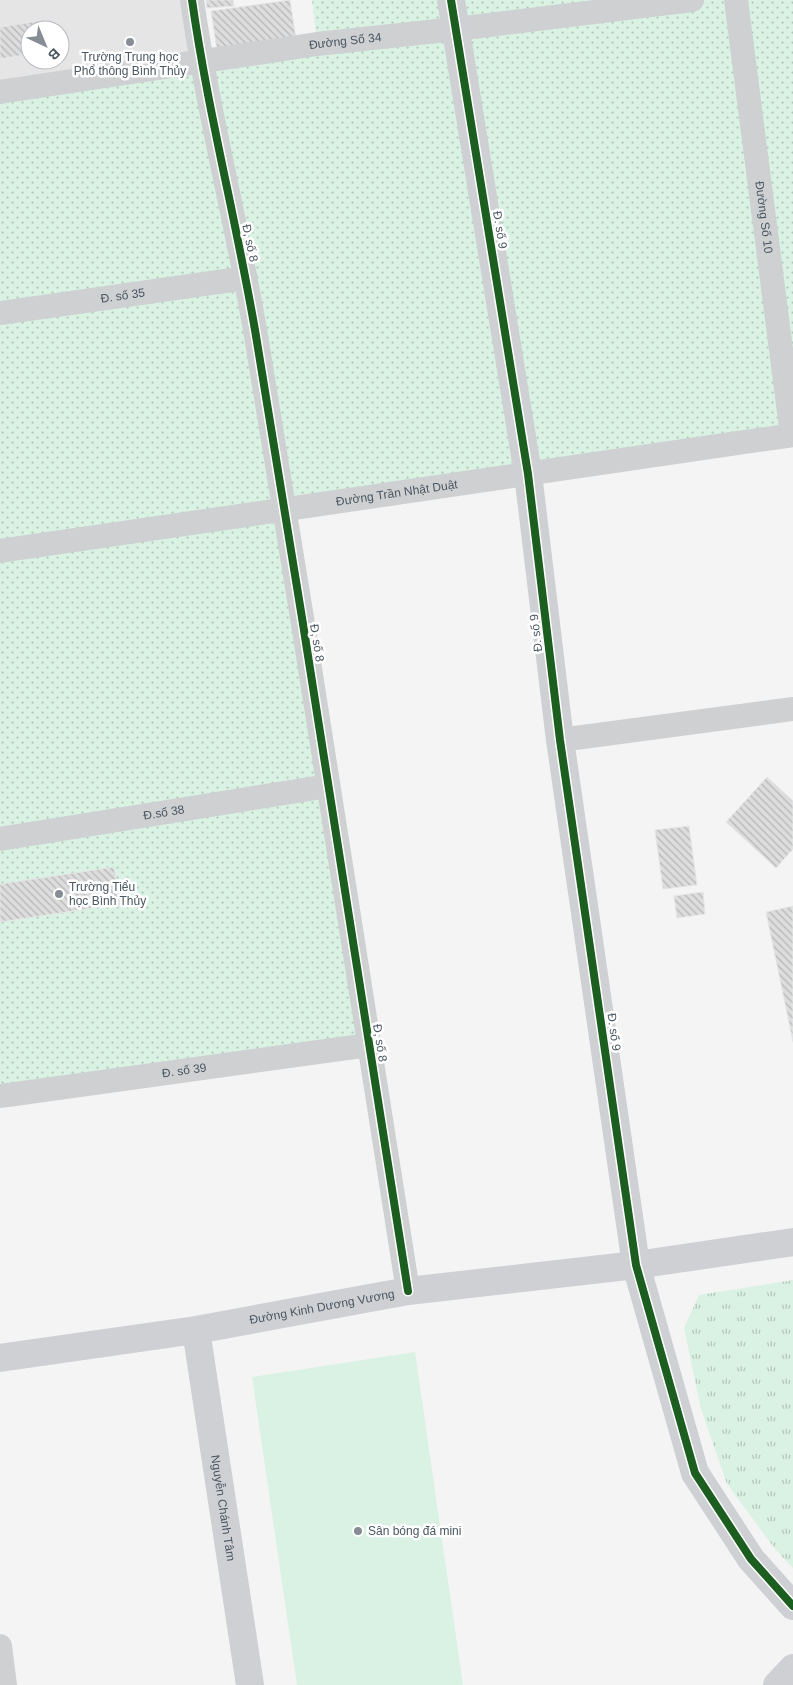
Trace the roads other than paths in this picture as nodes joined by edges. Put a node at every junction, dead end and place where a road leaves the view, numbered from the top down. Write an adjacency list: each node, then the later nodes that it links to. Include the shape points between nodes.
1 (192, 0): 6 (street, Đ, số 8)
2 (451, 0): 5 (street, Đ. số 9)
3 (692, 0): 5 (street, Đường Số 34)
4 (736, 0): 10 (street, Đường Số 10)
5 (456, 29): 6 (street, Đường Số 34, via 317,44); 11 (street, Đ. số 9)
6 (201, 62): 7 (street, Đường Số 34); 8 (street, Đ, số 8)
7 (0, 92)
8 (246, 278): 9 (street, Đ. số 35); 12 (street, Đ, số 8)
9 (0, 312)
10 (793, 435): 11 (street, Đường Trần Nhật Duật)
11 (528, 474): 12 (street, Đường Trần Nhật Duật); 15 (street, Đ. số 9)
12 (285, 510): 13 (street, Đường Trần Nhật Duật); 16 (street, Đ, số 8)
13 (0, 552)
14 (793, 710): 15 (street)
15 (560, 740): 21 (street, Đ. số 9)
16 (328, 786): 17 (street, Đ.số 38); 18 (street, Đ, số 8)
17 (0, 839)
18 (369, 1045): 19 (street, Đ. số 39); 22 (street, Đ, số 8)
19 (0, 1096)
20 (793, 1242): 21 (street, Đường Kinh Dương Vương)
21 (636, 1265): 22 (street, Đường Kinh Dương Vương); 25 (street, Đ. số 9, via 695,1473 751,1559)
22 (408, 1291): 23 (street, Đường Kinh Dương Vương)
23 (196, 1330): 24 (street, Đường Kinh Dương Vương); 29 (street, Nguyễn Chánh Tâm)
24 (0, 1358)
25 (793, 1606)
26 (0, 1646): 28 (street)
27 (793, 1668): 30 (street)
28 (6, 1685)
29 (250, 1685)
30 (777, 1685)

